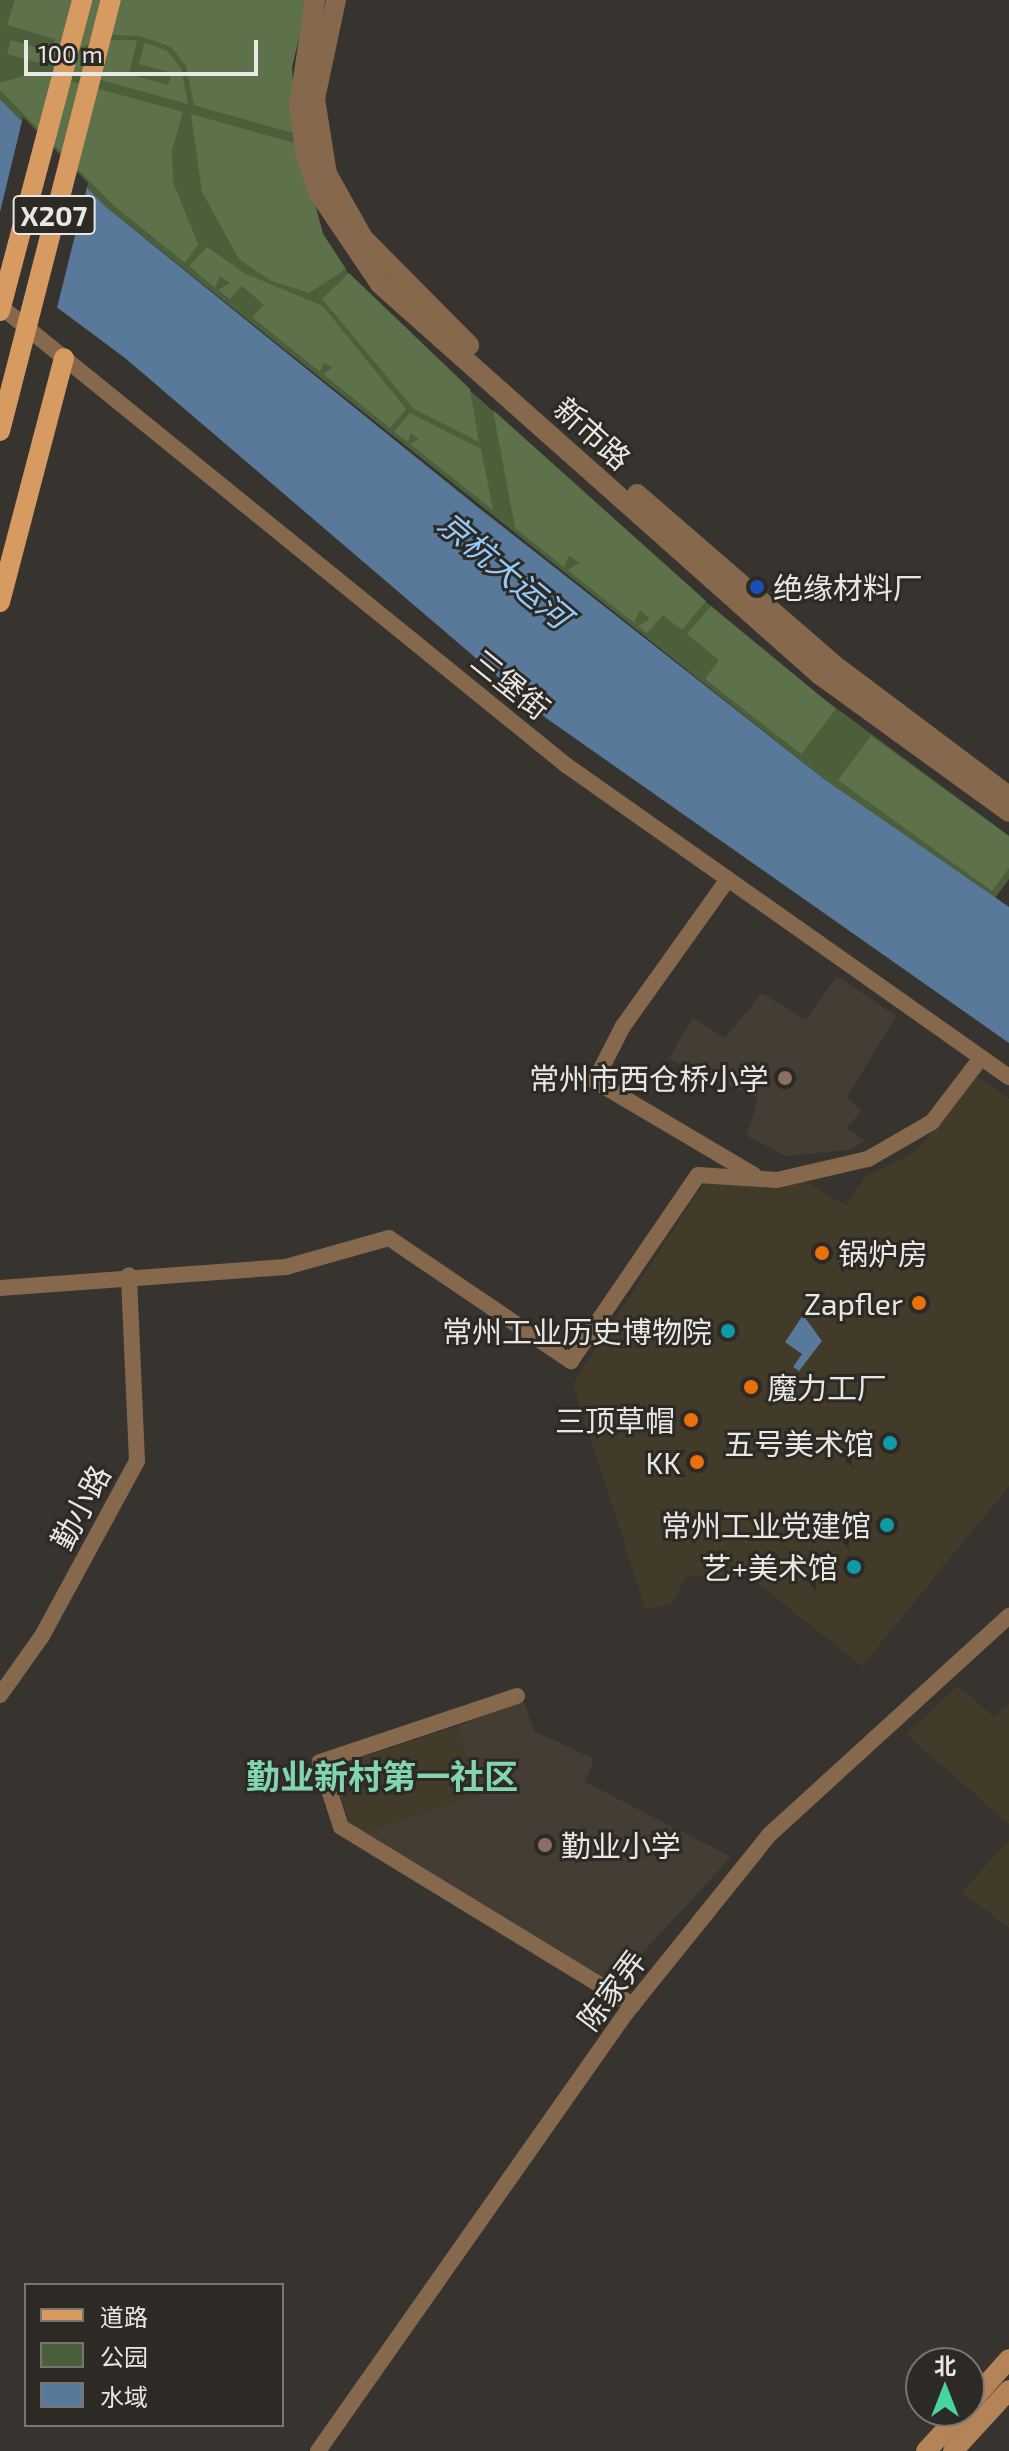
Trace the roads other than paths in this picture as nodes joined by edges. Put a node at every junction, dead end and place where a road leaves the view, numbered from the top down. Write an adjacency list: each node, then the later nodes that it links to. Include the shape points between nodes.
1 (82, 0): 5 (main road, X207, bridge)
2 (111, 0): 7 (main road, X207, bridge)
3 (315, 0): 10 (street, 新市路, via 299,106 305,151 342,235 380,284 820,675)
4 (336, 0): 9 (street, 新市路, via 315,99 319,143 327,174 363,238 506,379 833,664)
5 (0, 309): 6 (street, 三堡街)
6 (64, 358): 8 (main road); 11 (street, 三堡街, via 566,765)
7 (0, 431)
8 (0, 602)
9 (1009, 796)
10 (1009, 812)
11 (728, 879): 12 (street, 三堡街); 14 (street, via 623,1026 595,1081)
12 (981, 1058): 13 (street, 三堡街); 14 (street, via 932,1122 898,1146 835,1170)
13 (1009, 1077)
14 (759, 1178): 15 (street, via 714,1173 688,1183 571,1361 389,1238 286,1267)
15 (129, 1275): 16 (street); 18 (street, 勤小路, via 137,1461 42,1636)
16 (0, 1288)
17 (1009, 1616): 20 (street, 陈家弄, via 769,1835)
18 (0, 1695)
19 (517, 1696): 20 (street, via 320,1762 341,1827)
20 (633, 2005): 25 (street, 陈家弄)
21 (1009, 2359): 22 (main road)
22 (985, 2386)
23 (1009, 2390): 27 (main road)
24 (948, 2427): 26 (main road)
25 (318, 2451)
26 (926, 2451)
27 (953, 2451)

